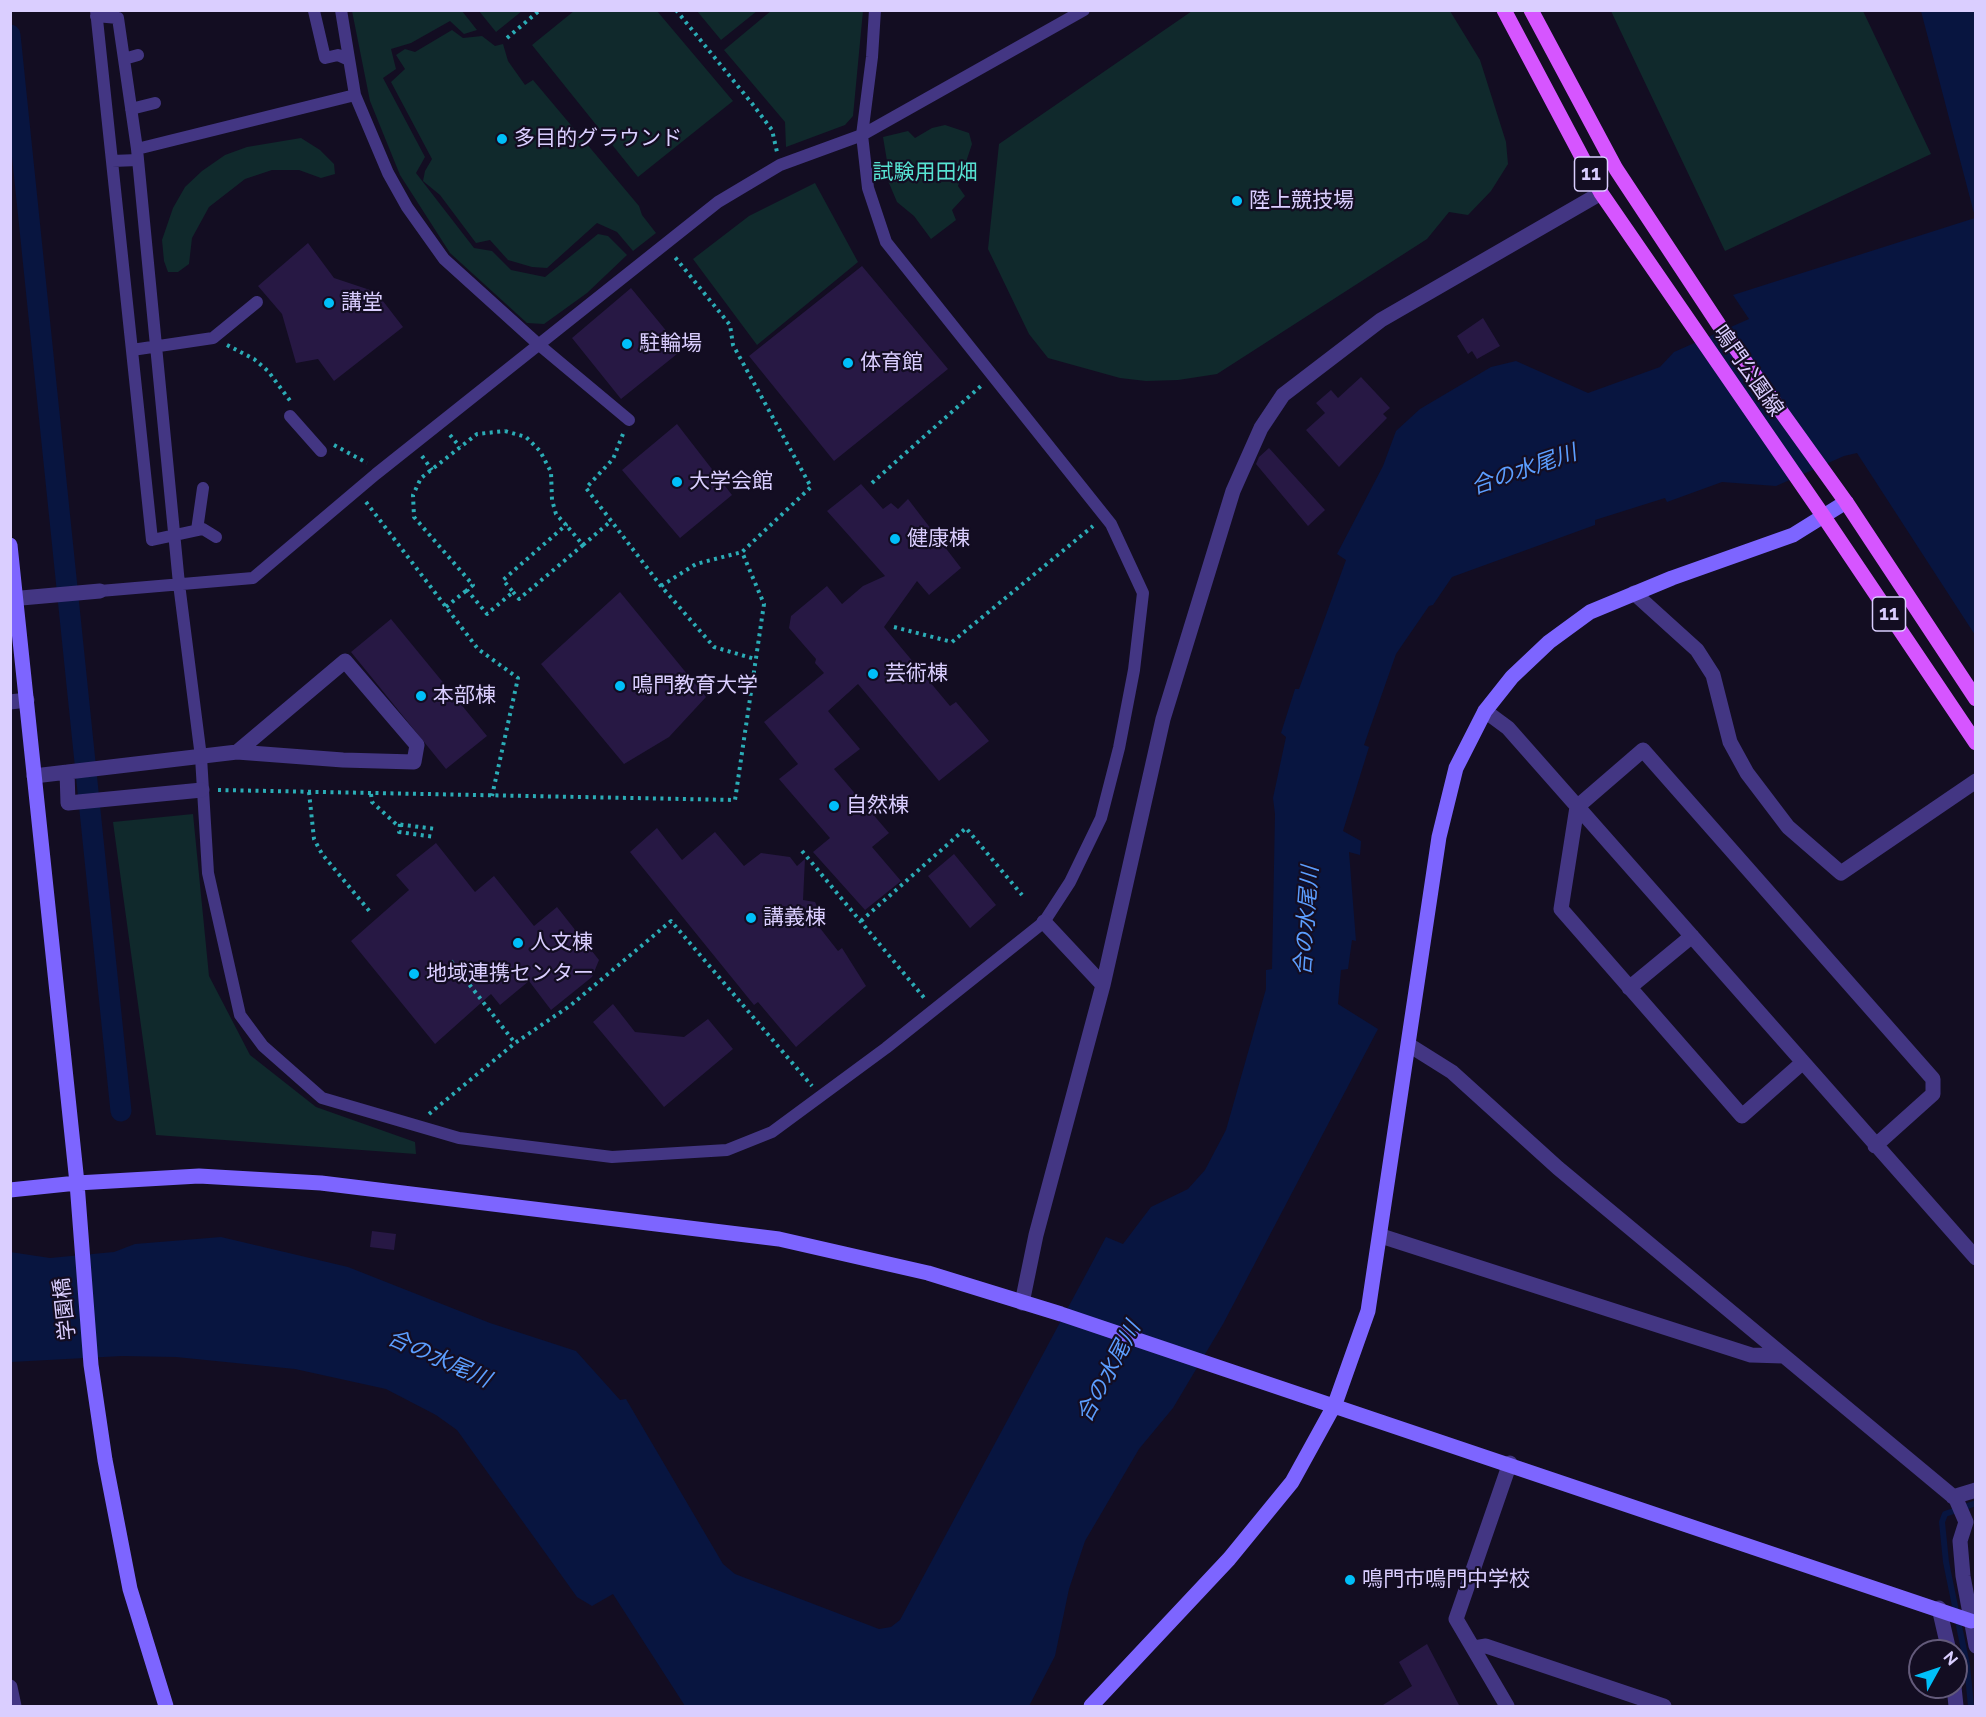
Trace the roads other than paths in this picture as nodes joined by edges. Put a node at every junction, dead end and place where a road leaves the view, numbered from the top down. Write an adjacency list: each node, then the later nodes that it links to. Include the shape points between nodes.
1 (341, 10): 10 (lane)
2 (875, 10): 14 (lane)
3 (1084, 10): 14 (lane)
4 (1504, 10): 17 (main road, 鳴門公園線 / 11)
5 (1531, 10): 26 (main road, 鳴門公園線 / 11, via 1616,170 1719,325)
6 (314, 11): 10 (lane, via 325,58 338,55)
7 (96, 13): 9 (lane, via 118,18); 16 (lane)
8 (138, 56): 9 (lane)
9 (124, 59): 13 (lane)
10 (349, 60): 11 (lane)
11 (355, 95): 15 (lane); 19 (lane, via 388,173 444,259)
12 (155, 103): 13 (lane)
13 (131, 109): 15 (lane)
14 (862, 135): 19 (lane, via 758,176 718,202); 48 (lane, via 868,188 886,242 1111,524 1143,593 1134,670 1101,818 1070,882)
15 (137, 154): 16 (lane); 20 (lane)
16 (112, 161): 21 (lane)
17 (1601, 193): 27 (main road, 鳴門公園線 / 11); 50 (street, via 1381,320 1283,395 1261,429 1233,491 1163,719)
18 (256, 302): 20 (lane, via 213,338)
19 (538, 344): 23 (lane); 32 (lane, via 252,578)
20 (158, 346): 21 (lane); 29 (lane)
21 (132, 350): 29 (lane, via 152,540)
22 (290, 417): 24 (lane)
23 (630, 420)
24 (321, 451)
25 (202, 488): 28 (lane)
26 (1846, 502): 27 (street); 36 (main road, 鳴門公園線 / 11)
27 (1824, 517): 34 (street, via 1793,535); 40 (main road, 鳴門公園線 / 11)
28 (197, 530): 29 (lane); 30 (lane, via 203,529)
29 (175, 534): 32 (lane)
30 (216, 537)
31 (10, 545): 35 (street, 学園橋)
32 (179, 584): 33 (lane); 42 (lane)
33 (94, 591): 35 (street)
34 (1634, 593): 39 (street, via 1590,612 1549,642 1512,677); 45 (street, via 1697,650 1713,675 1730,742 1747,773 1788,827 1840,873)
35 (14, 599): 37 (street, 学園橋)
36 (1976, 699)
37 (27, 700): 38 (street); 44 (street, 学園橋)
38 (10, 702)
39 (1485, 711): 47 (street, via 1508,729); 52 (street, via 1456,768 1439,837)
40 (1976, 744)
41 (237, 752): 41 (street, via 345,662 417,745 414,762); 42 (street)
42 (201, 757): 43 (street); 46 (lane)
43 (69, 772): 44 (street); 46 (street, via 68,803)
44 (34, 776): 55 (street, 学園橋)
45 (1976, 781)
46 (202, 790): 48 (lane, via 208,873 240,1015 263,1046 322,1098 459,1138 612,1157 727,1150 772,1132)
47 (1577, 807): 49 (street); 51 (street, via 1561,909); 54 (street, via 1643,750 1933,1079 1934,1094)
48 (1044, 922): 50 (street)
49 (1692, 936): 51 (street); 53 (street)
50 (1103, 986): 59 (street, via 1036,1235)
51 (1629, 988): 53 (street, via 1742,1116)
52 (1409, 1045): 57 (street); 60 (street, via 1452,1072 1558,1168)
53 (1803, 1063): 54 (street)
54 (1875, 1146): 58 (street)
55 (77, 1183): 56 (street); 59 (street, via 199,1176 321,1184 779,1239 928,1273); 73 (street, 学園橋, via 80,1248 105,1460 130,1589)
56 (10, 1190)
57 (1381, 1236): 60 (street, via 1750,1355); 61 (street, via 1368,1311)
58 (1976, 1258)
59 (1022, 1303): 61 (street)
60 (1783, 1356): 64 (street)
61 (1335, 1404): 62 (street); 74 (street, via 1292,1482 1229,1559)
62 (1510, 1463): 66 (street); 70 (street, via 1456,1618)
63 (1976, 1490): 64 (street)
64 (1954, 1498): 65 (street)
65 (1968, 1519): 67 (street, via 1960,1541)
66 (1943, 1609): 67 (street); 68 (street)
67 (1967, 1619): 69 (street)
68 (1947, 1639)
69 (1976, 1646)
70 (1473, 1648): 75 (street); 76 (street, via 1486,1646)
71 (10, 1687): 72 (street)
72 (14, 1707)
73 (166, 1707)
74 (1091, 1707)
75 (1507, 1707)
76 (1664, 1707)

